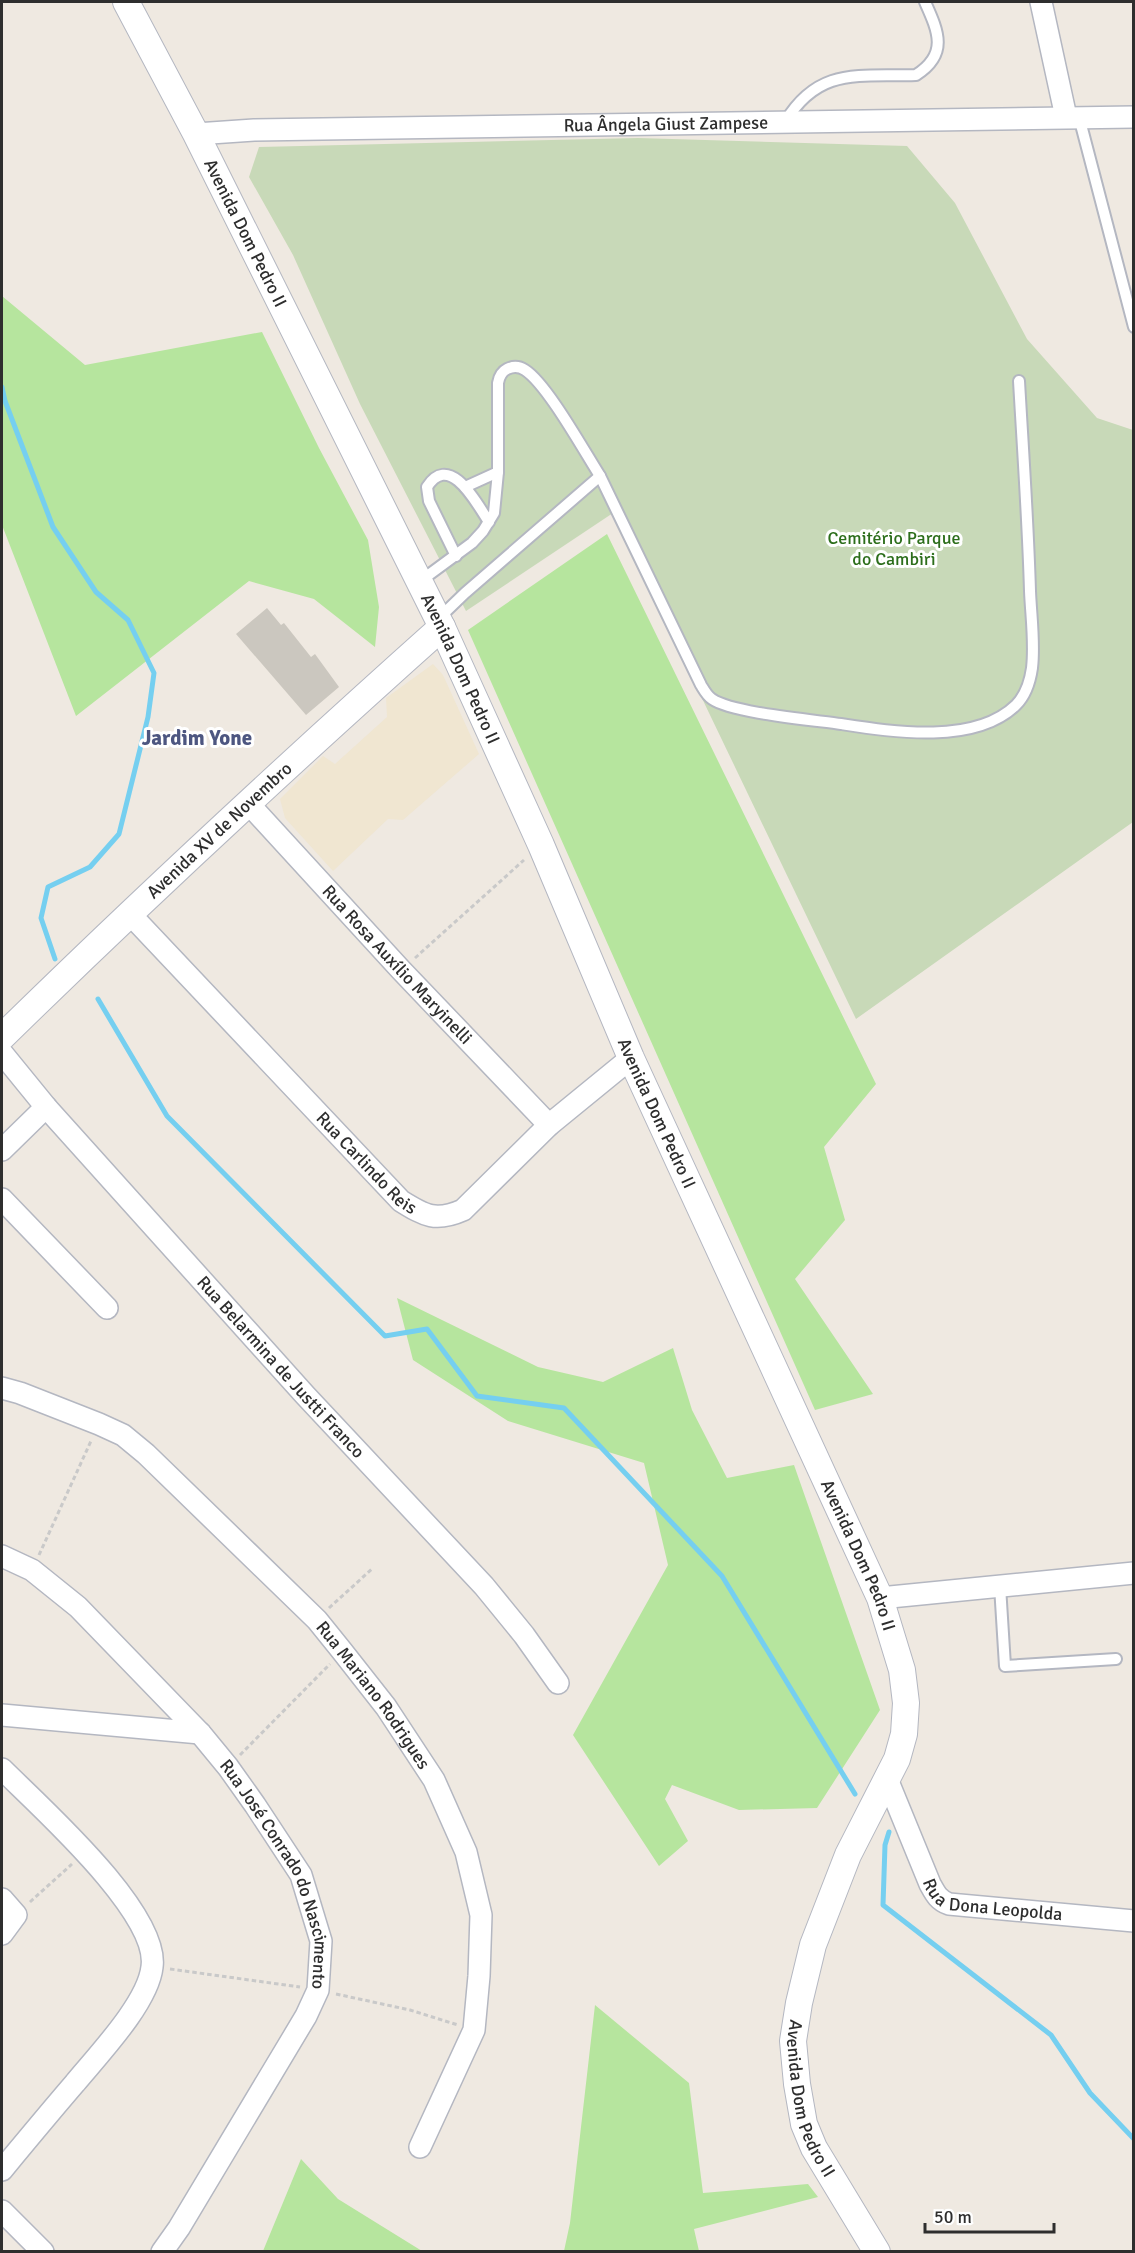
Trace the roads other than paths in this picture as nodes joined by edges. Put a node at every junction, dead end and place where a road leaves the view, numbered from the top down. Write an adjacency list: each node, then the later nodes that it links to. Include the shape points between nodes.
1 (126, 2): 7 (street, Avenida Dom Pedro II)
2 (925, 2): 6 (lane, via 937,29 937,53 926,68 916,75 839,77 803,97)
3 (1041, 2): 4 (street)
4 (1072, 117): 5 (street, Rua Ângela Giust Zampese); 6 (street, Rua Ângela Giust Zampese); 8 (lane)
5 (1134, 117)
6 (785, 122): 7 (street, Rua Ângela Giust Zampese)
7 (196, 134): 15 (street, Avenida Dom Pedro II)
8 (1134, 327)
9 (1019, 381): 11 (lane, via 1032,667 1027,690 1017,704 998,719 966,730 867,728 741,709 711,699 700,685)
10 (498, 472): 11 (lane, via 499,377 514,366 522,368 542,387); 12 (lane); 13 (lane, via 494,513)
11 (600, 476): 16 (lane, via 465,593)
12 (465, 487): 13 (lane); 14 (lane, via 450,476 435,479 426,488)
13 (489, 522): 14 (lane)
14 (456, 556): 15 (lane)
15 (419, 582): 16 (street, Avenida Dom Pedro II)
16 (440, 623): 17 (street, Avenida XV de Novembro); 18 (street, Avenida Dom Pedro II)
17 (420, 647): 18 (street); 19 (street, Avenida XV de Novembro)
18 (454, 652): 23 (street, Avenida Dom Pedro II)
19 (248, 803): 20 (street, Avenida XV de Novembro); 25 (street, Rua Rosa Auxílio Maryinelli)
20 (129, 913): 21 (street, Avenida XV de Novembro); 25 (street, Rua Carlindo Reis, via 400,1201 421,1213 446,1217 463,1210)
21 (2, 1037)
22 (2, 1053): 24 (street, Rua Belarmina de Justti Franco)
23 (631, 1058): 25 (street, Rua Carlindo Reis); 33 (street, Avenida Dom Pedro II)
24 (46, 1107): 26 (street); 35 (street, Rua Belarmina de Justti Franco, via 305,1395 484,1586)
25 (549, 1125)
26 (2, 1150)
27 (2, 1199): 28 (street)
28 (107, 1308)
29 (2, 1388): 43 (street, Rua Mariano Rodrigues, via 99,1424 123,1435 146,1454 317,1620 386,1707 434,1780 466,1852 481,1915 479,1976 474,2031)
30 (2, 1556): 37 (street, Rua José Conrado do Nascimento, via 32,1570 78,1607)
31 (1134, 1573): 32 (street)
32 (1000, 1586): 33 (street); 34 (lane, via 1005,1666)
33 (880, 1598): 39 (street, Avenida Dom Pedro II, via 902,1670 906,1703 904,1734)
34 (1116, 1659)
35 (558, 1683)
36 (2, 1715): 37 (street)
37 (200, 1733): 47 (street, Rua José Conrado do Nascimento, via 228,1767 301,1875 321,1941 318,1990)
38 (2, 1768): 44 (street, via 126,1899 151,1948 152,1967 144,1990 123,2025)
39 (887, 1779): 41 (street, Rua Dona Leopolda, via 930,1884 943,1902); 48 (street, Avenida Dom Pedro II, via 848,1855 813,1945 793,2041 804,2124 814,2148)
40 (2, 1899): 42 (street, via 16,1915)
41 (1134, 1921)
42 (2, 1934)
43 (420, 2147)
44 (2, 2170)
45 (2, 2211): 46 (street)
46 (43, 2252)
47 (162, 2252)
48 (877, 2252)

